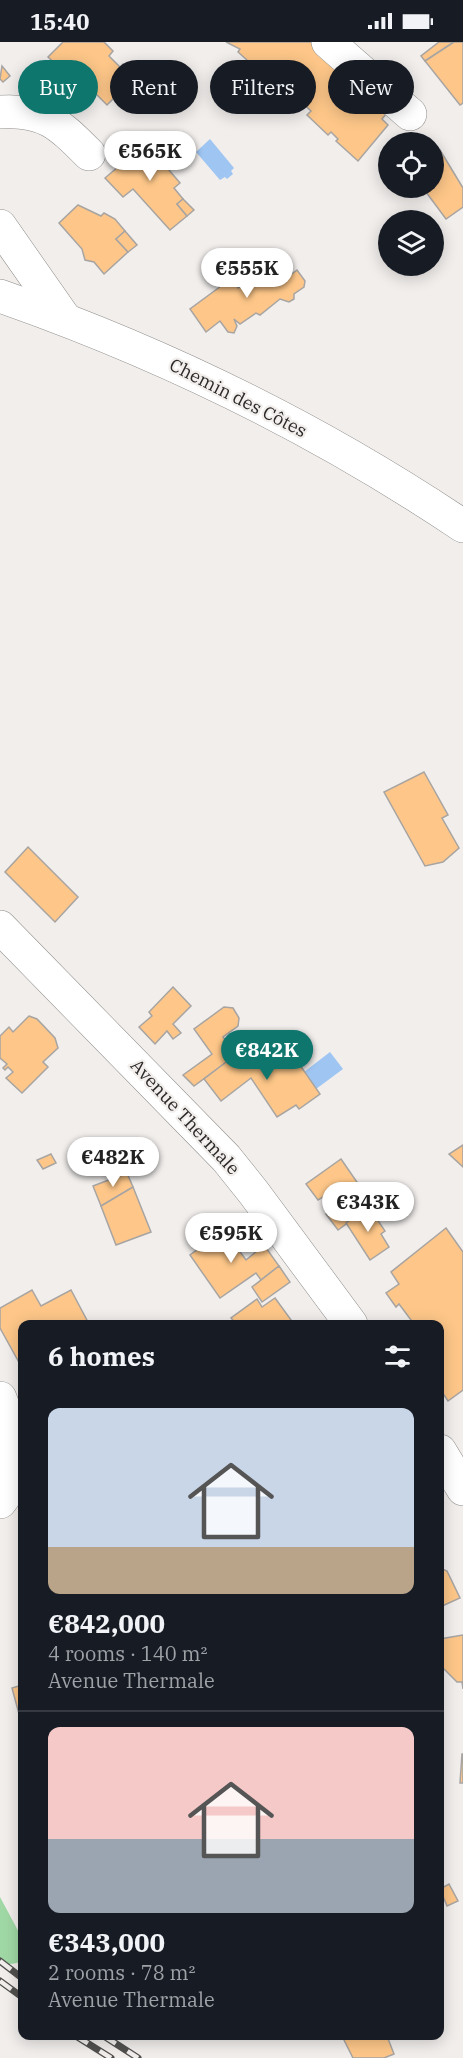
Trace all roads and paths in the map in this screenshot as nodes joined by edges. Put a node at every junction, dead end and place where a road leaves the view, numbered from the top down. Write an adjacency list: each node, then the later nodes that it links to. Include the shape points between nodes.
1 (328, 42): 2 (street)
2 (348, 60)
3 (0, 112): 4 (street, via 41,114)
4 (89, 154)
5 (0, 226): 7 (street)
6 (0, 296): 7 (street, Chemin des Côtes)
7 (65, 319): 8 (street, Chemin des Côtes, via 198,376 390,477)
8 (463, 526)
9 (0, 927): 10 (street, Avenue Thermale, via 226,1158)
10 (348, 1320)
11 (0, 1398): 14 (street, via 14,1432 16,1457 12,1478)
12 (444, 1458): 13 (street)
13 (463, 1489)
14 (0, 1502)

